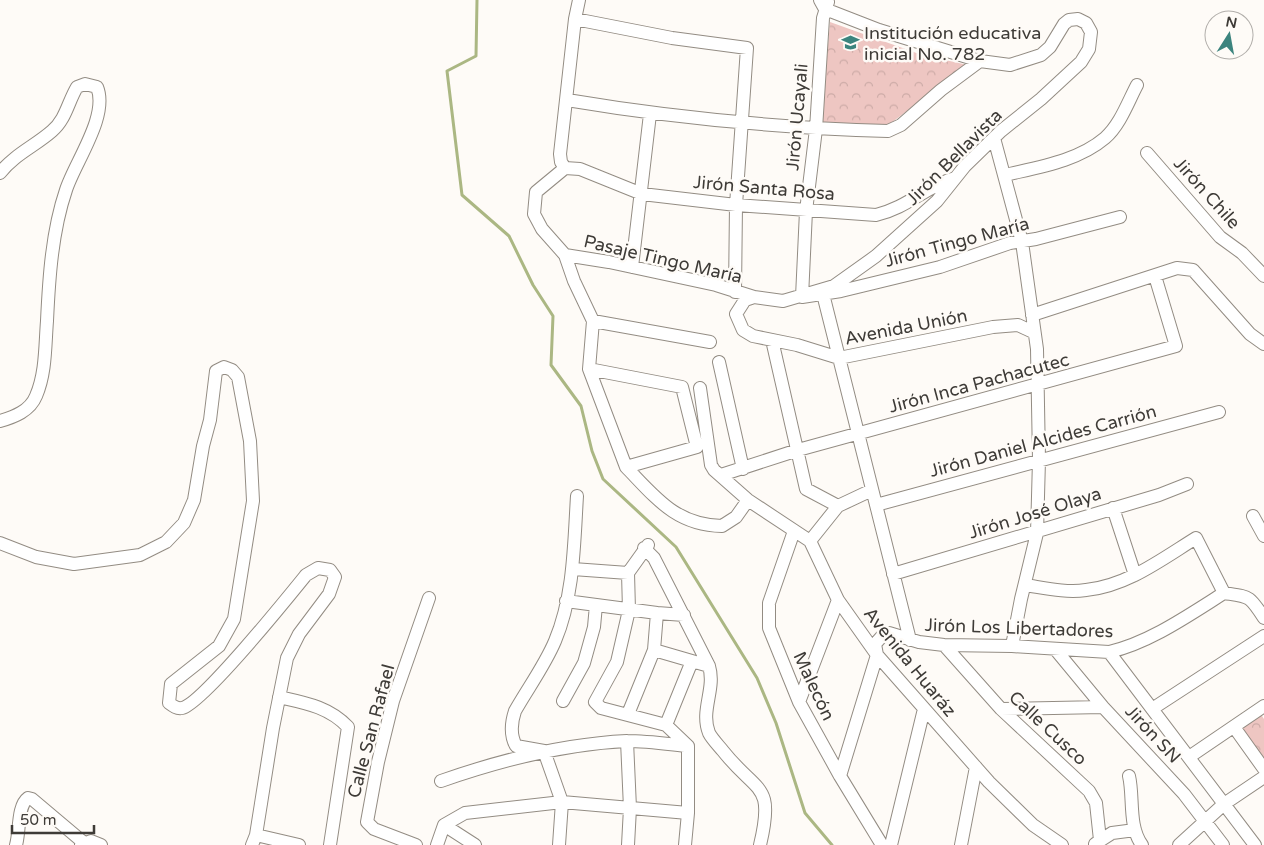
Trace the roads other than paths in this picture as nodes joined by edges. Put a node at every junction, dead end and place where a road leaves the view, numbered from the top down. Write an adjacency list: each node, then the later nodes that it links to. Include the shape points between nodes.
1 (579, 0): 3 (street)
2 (825, 3): 4 (street, Jirón Bellavista, via 906,40); 9 (street, Jirón Ucayali)
3 (575, 19): 6 (street); 8 (street, via 672,38 747,48)
4 (980, 61): 9 (street, via 901,125 888,131); 10 (street, Jirón Bellavista, via 1010,65 1041,55 1069,20 1078,19 1086,23 1090,32 1089,49 1081,62)
5 (1136, 85): 14 (street, via 1120,118 1106,137 1084,152)
6 (567, 100): 7 (street); 12 (street, via 560,154)
7 (650, 114): 8 (street); 16 (street)
8 (741, 122): 9 (street); 17 (street)
9 (816, 129): 18 (street, Jirón Ucayali)
10 (994, 138): 14 (street); 15 (street, Jirón Bellavista)
11 (1147, 153): 24 (street, Jirón Chile, via 1220,237 1242,252)
12 (565, 168): 16 (street, Jirón Santa Rosa, via 580,169); 21 (street, via 536,192 534,214 542,229)
13 (0, 172): 41 (street, via 8,162 52,131 62,119 77,87 84,84 97,87 101,97 98,112 66,188 60,212 50,278 43,372 36,398 26,409)
14 (1005, 175): 20 (street)
15 (956, 178): 18 (street, Jirón Santa Rosa, via 936,184 895,211 876,215); 28 (street, Jirón Bellavista, via 936,201 876,256 834,286)
16 (642, 194): 17 (street, Jirón Santa Rosa); 22 (street)
17 (736, 205): 18 (street, Jirón Santa Rosa); 25 (street)
18 (806, 211): 28 (street, Jirón Ucayali)
19 (1120, 217): 20 (street, Jirón Tingo María)
20 (1022, 242): 26 (street, Jirón Tingo María, via 1010,243 940,267); 29 (street)
21 (565, 255): 22 (street, Pasaje Tingo María); 30 (street)
22 (632, 267): 25 (street, Pasaje Tingo María)
23 (1155, 276): 29 (street); 34 (street, via 1177,268 1193,270 1250,334); 38 (street, Jirón Inca Pachacutec, via 1176,346)
24 (1264, 276)
25 (735, 292): 27 (street, Pasaje Tingo María)
26 (823, 294): 28 (street, Jirón Tingo María); 35 (street)
27 (754, 297): 28 (street, Jirón Bellavista, via 783,301); 32 (street, Avenida Unión, via 744,300 739,306 736,314 739,322 743,330 753,336)
28 (802, 297)
29 (1032, 315): 31 (street)
30 (593, 321): 33 (street); 37 (street)
31 (1033, 332): 35 (street, Avenida Unión, via 1018,325 993,327); 38 (street, via 1037,340)
32 (772, 340): 35 (street, Avenida Unión); 43 (street)
33 (710, 342)
34 (1264, 344)
35 (839, 358): 42 (street)
36 (719, 362): 46 (street)
37 (589, 369): 45 (street); 45 (street, via 682,387 697,447)
38 (1038, 386): 42 (street, Jirón Inca Pachacutec); 44 (street)
39 (700, 388): 47 (street, via 711,465)
40 (1220, 412): 44 (street, Jirón Daniel Alcides Carrión)
41 (0, 422)
42 (858, 434): 43 (street, Jirón Inca Pachacutec); 49 (street)
43 (798, 450): 46 (street, Jirón Inca Pachacutec); 53 (street, via 806,489)
44 (1039, 460): 52 (street, Jirón Daniel Alcides Carrión); 57 (street)
45 (626, 467): 51 (street, via 666,507 682,518 722,526 736,518)
46 (743, 469): 47 (street, Jirón Inca Pachacutec)
47 (721, 475): 51 (street)
48 (1187, 484): 54 (street, Jirón José Olaya)
49 (872, 490): 52 (street); 53 (street)
50 (577, 496): 61 (street)
51 (748, 500): 56 (street)
52 (876, 505): 63 (street)
53 (838, 506): 59 (street)
54 (1113, 508): 57 (street, Jirón José Olaya); 64 (street)
55 (1253, 516): 58 (street)
56 (794, 531): 59 (street); 87 (street, Malecón, via 769,603 768,628)
57 (1037, 533): 63 (street, Jirón José Olaya); 65 (street)
58 (1264, 536)
59 (810, 541): 68 (street, Avenida Huaráz)
60 (0, 543): 85 (street, via 36,558 74,564 140,555 166,542 184,523 194,500 216,371 224,367 232,370 238,377 250,441 253,500 234,619 219,646 171,684 169,703 182,708 189,704 224,671 306,574 318,568 330,570 334,577 333,586 299,634 287,658)
61 (573, 569): 62 (street); 69 (street)
62 (628, 573): 71 (street); 73 (street, via 646,546)
63 (893, 574): 76 (street)
64 (1135, 575): 65 (street, via 1106,587 1084,591); 66 (street, via 1196,538)
65 (1025, 586): 78 (street)
66 (1224, 593): 74 (street, via 1245,595 1253,600); 81 (street, Jirón Los Libertadores, via 1124,649)
67 (430, 598): 120 (street, Calle San Rafael, via 393,701 367,822 374,829)
68 (838, 600): 82 (street, Avenida Huaráz); 87 (street)
69 (566, 601): 70 (street); 98 (street, via 555,641 515,711 511,724 516,746)
70 (596, 605): 71 (street); 86 (street, via 584,663)
71 (629, 610): 72 (street); 93 (street, via 617,662 595,702 601,708)
72 (657, 613): 73 (street); 80 (street)
73 (684, 615): 84 (street)
74 (1264, 618)
75 (1264, 636): 91 (street)
76 (910, 640): 77 (street, Jirón Los Libertadores); 82 (street, Jirón Los Libertadores, via 884,634 875,644)
77 (944, 645): 78 (street, Jirón Los Libertadores); 90 (street, Calle Cusco)
78 (1012, 646): 79 (street, Jirón Los Libertadores)
79 (1054, 649): 81 (street, Jirón Los Libertadores); 88 (street, Jirón SN)
80 (654, 650): 83 (street); 93 (street)
81 (1109, 652): 91 (street)
82 (877, 655): 89 (street, Avenida Huaráz); 102 (street)
83 (692, 661): 84 (street); 94 (street)
84 (709, 666): 126 (street, via 712,676 706,722 710,735 722,750 762,791 766,820)
85 (279, 697): 113 (street); 119 (street, via 315,704 338,716 348,727)
86 (563, 701)
87 (799, 702): 102 (street, Malecón)
88 (1103, 707): 90 (street); 110 (street, Jirón SN)
89 (924, 709): 100 (street, Avenida Huaráz); 128 (street)
90 (1001, 709): 114 (street, Calle Cusco, via 1089,791 1096,803)
91 (1152, 709): 99 (street)
92 (1263, 710): 95 (street)
93 (628, 714): 94 (street)
94 (666, 726): 97 (street)
95 (1234, 727): 99 (street); 101 (street)
96 (627, 741): 97 (street); 98 (street); 108 (street)
97 (688, 746): 109 (street)
98 (544, 751): 105 (street, via 499,761); 106 (street)
99 (1189, 757): 107 (street)
100 (976, 767): 129 (street); 130 (street, Avenida Huaráz, via 1033,825)
101 (1264, 769)
102 (840, 776): 127 (street, Malecón)
103 (1128, 776): 112 (street)
104 (1264, 777): 107 (street)
105 (441, 781)
106 (562, 802): 108 (street); 111 (street, via 466,813); 123 (street)
107 (1224, 804): 110 (street); 134 (street)
108 (630, 808): 109 (street); 124 (street)
109 (688, 813): 125 (street)
110 (1205, 821): 132 (street); 133 (street, Jirón SN)
111 (444, 825): 121 (street); 122 (street)
112 (1134, 830): 114 (street, via 1112,833); 131 (street)
113 (254, 840): 118 (street)
114 (1097, 842)
115 (82, 844): 116 (street, via 28,798 21,811); 117 (street, via 91,841)
116 (16, 845)
117 (101, 845)
118 (299, 845)
119 (330, 845)
120 (416, 845)
121 (437, 845)
122 (473, 845)
123 (559, 845)
124 (628, 845)
125 (685, 845)
126 (760, 845)
127 (882, 845)
128 (891, 845)
129 (961, 845)
130 (1062, 845)
131 (1142, 845)
132 (1178, 845)
133 (1223, 845)
134 (1256, 845)

